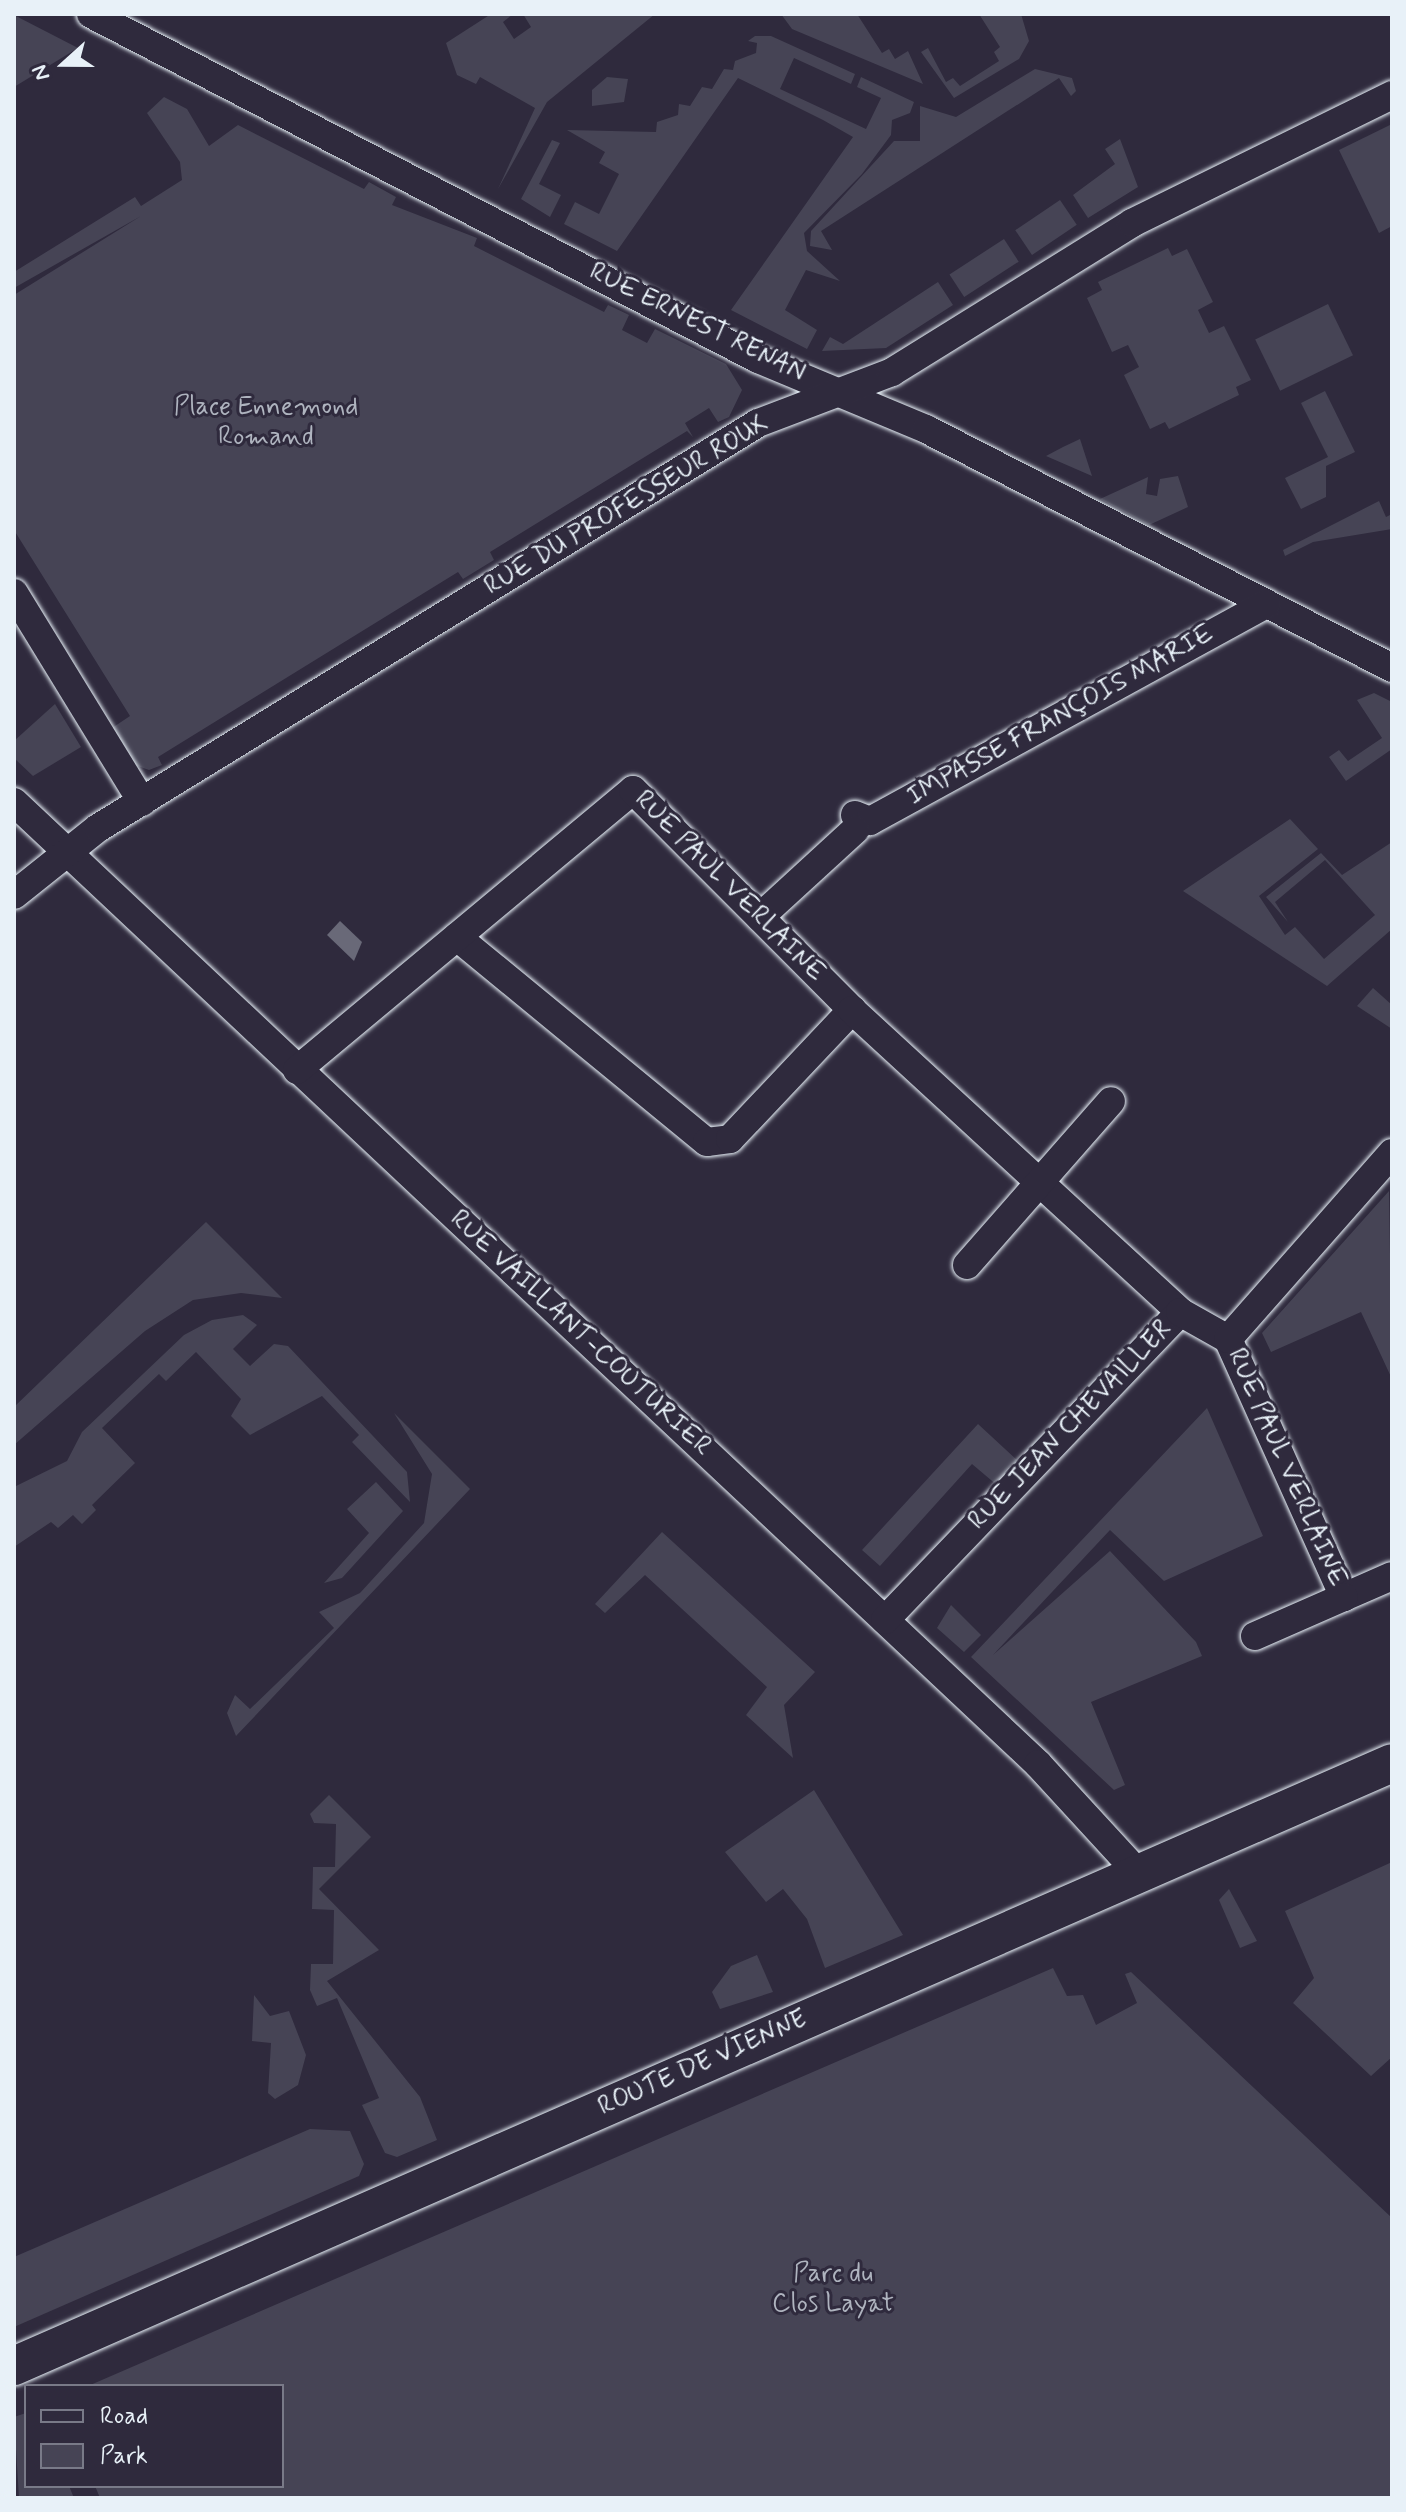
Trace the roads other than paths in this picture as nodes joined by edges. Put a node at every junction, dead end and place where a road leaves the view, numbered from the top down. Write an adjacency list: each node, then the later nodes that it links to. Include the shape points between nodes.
1 (91, 14): 3 (street, RUE ERNEST RENAN, via 758,359)
2 (1392, 95): 3 (street, RUE DU PROFESSEUR ROUX, via 1132,223 892,372)
3 (838, 390): 5 (street, RUE ERNEST RENAN); 8 (street, RUE DU PROFESSEUR ROUX, via 758,423)
4 (14, 593): 8 (street)
5 (1266, 604): 6 (street, RUE ERNEST RENAN); 11 (street, IMPASSE FRANÇOIS MARIE, via 870,821 855,822)
6 (1392, 668)
7 (14, 802): 9 (street, RUE VAILLANT-COUTURIER)
8 (142, 802): 9 (street, RUE DU PROFESSEUR ROUX)
9 (69, 854): 10 (street, RUE DU PROFESSEUR ROUX); 14 (street, RUE VAILLANT-COUTURIER)
10 (14, 895)
11 (760, 917): 12 (street, RUE PAUL VERLAINE, via 633,790); 13 (street, RUE PAUL VERLAINE)
12 (457, 937): 13 (street, via 707,1142 730,1139); 14 (street, RUE PAUL VERLAINE)
13 (852, 1010): 17 (street, RUE PAUL VERLAINE)
14 (297, 1070): 23 (street, RUE VAILLANT-COUTURIER)
15 (1111, 1101): 17 (street)
16 (1392, 1153): 20 (street)
17 (1038, 1185): 18 (street); 19 (street, RUE PAUL VERLAINE)
18 (967, 1265)
19 (1180, 1312): 20 (street, RUE JEAN CHEVAILLER); 23 (street, RUE JEAN CHEVAILLER)
20 (1228, 1339): 22 (street, RUE PAUL VERLAINE)
21 (1392, 1576): 22 (street, RUE PAUL VERLAINE)
22 (1344, 1597): 24 (street, RUE PAUL VERLAINE)
23 (885, 1620): 26 (street, RUE VAILLANT-COUTURIER, via 1038,1764)
24 (1255, 1636)
25 (1392, 1763): 26 (main road, ROUTE DE VIENNE)
26 (1139, 1874): 27 (main road, ROUTE DE VIENNE)
27 (14, 2366)

